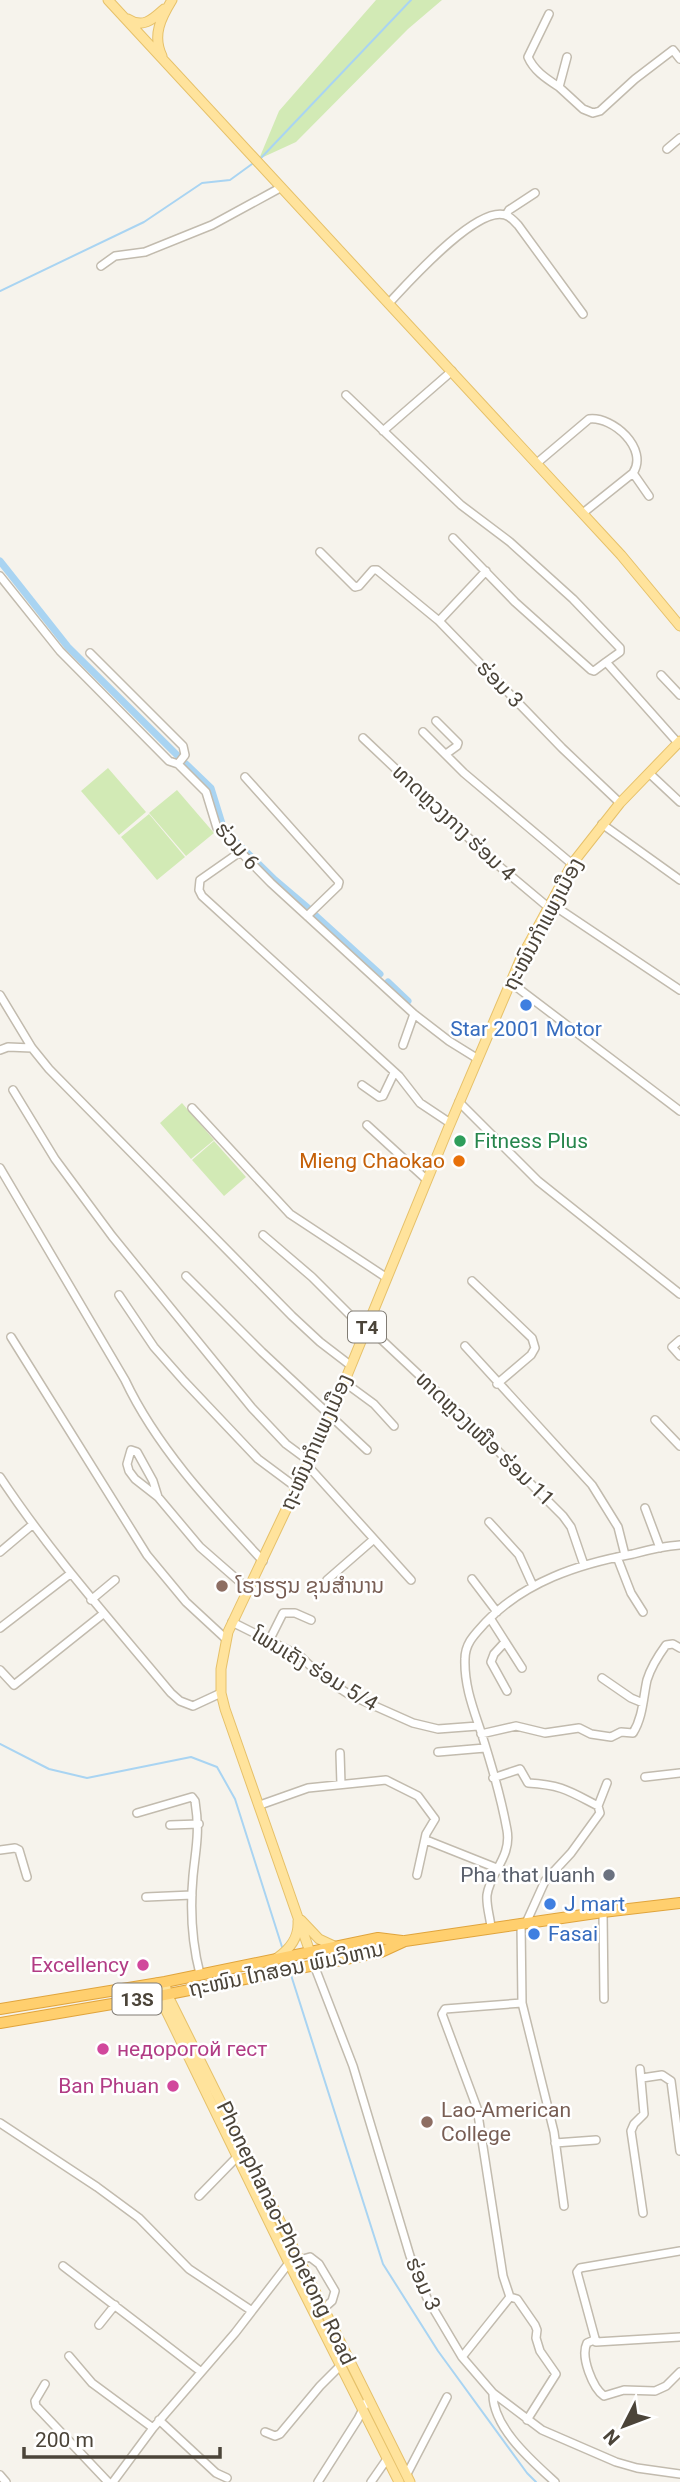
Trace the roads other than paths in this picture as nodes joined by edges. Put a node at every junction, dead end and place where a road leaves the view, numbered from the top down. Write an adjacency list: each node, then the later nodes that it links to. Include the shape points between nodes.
1 (108, 0): 3 (main road)
2 (171, 1): 3 (main road, via 152,20 141,24); 9 (main road, via 160,20 157,42)
3 (115, 8): 9 (main road)
4 (549, 13): 10 (street, via 528,57 531,65)
5 (680, 45): 6 (street)
6 (673, 50): 8 (street); 10 (street, via 600,111 583,109)
7 (567, 57): 10 (street)
8 (680, 60)
9 (177, 77): 13 (main road)
10 (559, 87)
11 (680, 138): 12 (street)
12 (667, 149)
13 (280, 188): 16 (street, via 212,225 145,251 115,256); 17 (main road)
14 (535, 193): 15 (street)
15 (506, 215): 17 (street, via 476,223 456,237); 18 (street)
16 (101, 266)
17 (389, 303): 19 (main road)
18 (583, 314)
19 (452, 371): 21 (street); 22 (main road)
20 (346, 395): 21 (street)
21 (383, 431): 33 (street, via 461,505 573,598 621,650)
22 (537, 463): 23 (street, via 589,419 596,419 620,430 634,447 638,459); 25 (main road)
23 (633, 473): 24 (street); 25 (street)
24 (649, 496)
25 (583, 513): 31 (main road)
26 (453, 538): 28 (street)
27 (320, 552): 30 (street, ຮ່ອມ 3, via 355,587 377,570)
28 (486, 571): 30 (street); 33 (street, via 591,670)
29 (0, 576): 41 (street, ຮ່ວມ 6, via 60,650 169,761)
30 (439, 621): 45 (street, ຮ່ອມ 3)
31 (680, 626)
32 (90, 653): 41 (street, via 183,746 185,755)
33 (606, 662): 39 (street)
34 (661, 675): 35 (street)
35 (680, 695)
36 (436, 721): 40 (street, via 458,743)
37 (423, 732): 40 (street)
38 (363, 738): 50 (street, ທາດຫຼວງກາງ ຮ່ອມ 4, via 493,861)
39 (679, 742): 42 (main road, ຖະໜົນກຳແພງເມືອງ / T4)
40 (446, 754): 48 (street)
41 (178, 764): 47 (street, ຮ່ວມ 6, via 206,792 217,828)
42 (649, 773): 44 (street); 45 (main road, ຖະໜົນກຳແພງເມືອງ / T4)
43 (244, 777): 51 (street, via 338,882)
44 (680, 802)
45 (620, 803): 46 (main road, ຖະໜົນກຳແພງເມືອງ / T4)
46 (602, 824): 48 (main road, ຖະໜົນກຳແພງເມືອງ / T4); 49 (street)
47 (240, 852): 51 (street, ຮ່ວມ 6); 60 (street, via 201,880 202,896)
48 (572, 864): 50 (main road, ຖະໜົນກຳແພງເມືອງ / T4)
49 (680, 880)
50 (549, 905): 52 (main road, ຖະໜົນກຳແພງເມືອງ / T4); 53 (street, ທາດຫຼວງກາງ ຮ່ອມ 4)
51 (307, 916): 55 (street, ຮ່ວມ 6)
52 (510, 982): 59 (main road, ຖະໜົນກຳແພງເມືອງ / T4); 65 (street)
53 (680, 990)
54 (0, 995): 57 (street)
55 (414, 1014): 56 (street); 59 (street, ຮ່ວມ 6)
56 (403, 1045)
57 (32, 1048): 58 (street); 81 (street, via 292,1316)
58 (0, 1050)
59 (478, 1059): 63 (main road, ຖະໜົນກຳແພງເມືອງ / T4)
60 (394, 1073): 61 (street, via 383,1096); 66 (street, via 420,1103)
61 (362, 1086)
62 (13, 1090): 89 (street, via 55,1159 112,1236 261,1417)
63 (459, 1102): 66 (main road, ຖະໜົນກຳແພງເມືອງ / T4); 74 (street, via 538,1181)
64 (192, 1108): 72 (street, via 290,1214)
65 (680, 1111)
66 (450, 1123): 69 (main road, ຖະໜົນກຳແພງເມືອງ / T4)
67 (367, 1125): 69 (street)
68 (0, 1168): 101 (street, via 155,1436)
69 (427, 1180): 72 (main road, ຖະໜົນກຳແພງເມືອງ / T4)
70 (263, 1235): 76 (street, ທາດຫຼວງເໜືອ ຮ່ອມ 11)
71 (186, 1276): 84 (street)
72 (387, 1278): 76 (main road, ຖະໜົນກຳແພງເມືອງ / T4)
73 (472, 1281): 83 (street, via 532,1338 535,1348)
74 (680, 1294)
75 (119, 1295): 91 (street, via 184,1381 258,1459)
76 (366, 1328): 81 (main road, ຖະໜົນກຳແພງເມືອງ / T4); 102 (street, ທາດຫຼວງເໜືອ ຮ່ອມ 11, via 563,1516)
77 (11, 1337): 117 (street, via 147,1555)
78 (680, 1340): 80 (street, via 673,1348)
79 (465, 1346): 83 (street)
80 (680, 1356)
81 (350, 1365): 82 (main road, ຖະໜົນກຳແພງເມືອງ / T4)
82 (344, 1382): 84 (main road, ຖະໜົນກຳແພງເມືອງ / T4); 86 (street)
83 (497, 1384): 100 (street, via 592,1485 618,1527)
84 (330, 1417): 88 (street); 89 (main road, ຖະໜົນກຳແພງເມືອງ / T4)
85 (654, 1420): 87 (street)
86 (394, 1426)
87 (680, 1446)
88 (367, 1450)
89 (308, 1463): 91 (main road, ຖະໜົນກຳແພງເມືອງ / T4); 96 (street)
90 (0, 1477): 95 (street)
91 (297, 1488): 101 (main road, ຖະໜົນກຳແພງເມືອງ / T4)
92 (158, 1497): 92 (street, via 129,1471 131,1450 147,1468); 109 (street, via 200,1547)
93 (645, 1508): 98 (street)
94 (489, 1522): 108 (street, via 519,1555)
95 (32, 1525): 99 (street); 103 (street)
96 (374, 1539): 106 (street); 107 (street)
97 (680, 1545): 98 (street)
98 (660, 1548): 100 (street)
99 (0, 1552)
100 (621, 1556): 102 (street); 111 (street, via 631,1593)
101 (262, 1561): 109 (main road, ຖະໜົນກຳແພງເມືອງ / T4)
102 (584, 1565): 108 (street)
103 (70, 1574): 110 (street); 116 (street)
104 (472, 1579): 113 (street)
105 (115, 1580): 110 (street)
106 (327, 1580)
107 (411, 1580)
108 (533, 1586): 113 (street)
109 (248, 1589): 115 (main road, ຖະໜົນກຳແພງເມືອງ / T4)
110 (91, 1600): 112 (street)
111 (643, 1612)
112 (103, 1614): 122 (street, via 14,1685); 125 (street, via 180,1701 193,1706)
113 (493, 1615): 119 (street); 127 (street, via 471,1638 465,1657 465,1679)
114 (311, 1620): 118 (street, via 284,1613)
115 (232, 1622): 117 (main road, ຖະໜົນກຳແພງເມືອງ / T4); 118 (street, ໂພນເຄັງ ຮ່ອມ 5/4)
116 (0, 1628)
117 (226, 1639): 125 (main road, ຖະໜົນກຳແພງເມືອງ / T4)
118 (270, 1639): 127 (street, ໂພນເຄັງ ຮ່ອມ 5/4, via 350,1695 413,1723 438,1729)
119 (505, 1642): 121 (street); 124 (street, via 491,1662)
120 (680, 1648): 126 (street, via 666,1645 652,1666)
121 (522, 1668)
122 (0, 1670)
123 (602, 1678): 126 (street)
124 (507, 1691)
125 (221, 1693): 137 (main road, ຖະໜົນກຳແພງເມືອງ / T4)
126 (643, 1703): 128 (street, via 631,1734 611,1737 579,1728 545,1732 516,1726)
127 (478, 1726): 128 (street)
128 (481, 1734): 129 (street)
129 (485, 1748): 130 (street); 133 (street)
130 (438, 1752)
131 (341, 1753): 135 (street)
132 (680, 1773): 134 (street)
133 (493, 1777): 138 (street, via 520,1769 528,1783 562,1787); 144 (street, via 508,1840)
134 (645, 1777)
135 (341, 1783): 137 (street, via 308,1788); 142 (street, via 386,1780 418,1797 435,1819)
136 (607, 1783): 138 (street)
137 (260, 1805): 151 (main road, ຖະໜົນກຳແພງເມືອງ / T4)
138 (598, 1806): 152 (street, via 600,1813 545,1881)
139 (137, 1813): 140 (street, via 192,1797)
140 (198, 1824): 141 (street); 147 (street)
141 (170, 1825)
142 (426, 1840): 144 (street); 145 (street)
143 (0, 1850): 146 (street, via 19,1850)
144 (499, 1868): 153 (street, via 488,1894)
145 (417, 1875)
146 (27, 1877)
147 (192, 1895): 148 (street); 159 (street)
148 (146, 1897)
149 (680, 1903): 150 (highway, ຖະໜົນ ໄກສອນ ພົມວິຫານ / 13S)
150 (603, 1912): 152 (highway, ຖະໜົນ ໄກສອນ ພົມວິຫານ / 13S); 162 (street)
151 (298, 1916): 155 (main road, via 319,1939); 156 (main road, ຖະໜົນກຳແພງເມືອງ / T4); 157 (main road, via 294,1942)
152 (523, 1923): 153 (highway, ຖະໜົນ ໄກສອນ ພົມວິຫານ / 13S); 163 (street)
153 (491, 1927): 154 (highway, ຖະໜົນ ໄກສອນ ພົມວິຫານ / 13S)
154 (405, 1941): 155 (highway, ຖະໜົນ ໄກສອນ ພົມວິຫານ / 13S, via 378,1938); 158 (highway, ຖະໜົນ ໄກສອນ ພົມວິຫານ / 13S, via 381,1952)
155 (334, 1946): 156 (highway, ຖະໜົນ ໄກສອນ ພົມວິຫານ / 13S)
156 (310, 1952): 157 (highway, ຖະໜົນ ໄກສອນ ພົມວິຫານ / 13S); 158 (highway)
157 (273, 1960): 159 (highway, ຖະໜົນ ໄກສອນ ພົມວິຫານ / 13S)
158 (314, 1965): 161 (highway, ຖະໜົນ ໄກສອນ ພົມວິຫານ / 13S); 186 (street, ຮ່ອມ 3, via 353,2066 410,2256 427,2298)
159 (200, 1974): 160 (highway, ຖະໜົນ ໄກສອນ ພົມວິຫານ / 13S)
160 (161, 1983): 161 (main road, Phonephanao-Phonetong Road); 164 (highway, ຖະໜົນ ໄກສອນ ພົມວິຫານ / 13S)
161 (163, 1995): 165 (highway, ຖະໜົນ ໄກສອນ ພົມວິຫານ / 13S); 171 (main road, Phonephanao-Phonetong Road); 176 (main road, Phonephanao-Phonetong Road)
162 (604, 1999)
163 (522, 2003): 169 (street); 178 (street, via 445,2009 442,2014 477,2108 494,2226)
164 (0, 2009)
165 (0, 2023)
166 (677, 2087): 170 (street); 174 (street, via 662,2076 641,2073 644,2114 631,2131)
167 (0, 2123): 181 (street, via 139,2218 189,2269)
168 (596, 2140): 169 (street)
169 (555, 2143): 173 (street)
170 (680, 2151)
171 (237, 2157): 172 (street); 176 (main road, Phonephanao-Phonetong Road)
172 (199, 2196)
173 (564, 2206)
174 (643, 2213)
175 (680, 2251): 184 (street, via 577,2269)
176 (293, 2261): 180 (main road, Phonephanao-Phonetong Road); 180 (street, via 314,2259 335,2291); 181 (street); 187 (main road, Phonephanao-Phonetong Road)
177 (62, 2266): 179 (street)
178 (510, 2297): 186 (street); 196 (street, via 517,2299 535,2325 540,2351 556,2374)
179 (115, 2305): 182 (street); 188 (street)
180 (323, 2309): 193 (main road, Phonephanao-Phonetong Road)
181 (252, 2311): 188 (street)
182 (99, 2325)
183 (680, 2337): 184 (street)
184 (594, 2340): 189 (street, via 587,2343 584,2353 604,2396 624,2390 655,2391)
185 (69, 2356): 197 (street, via 92,2383)
186 (462, 2357): 191 (street, ຮ່ອມ 3)
187 (340, 2366): 194 (main road, Phonephanao-Phonetong Road); 198 (street, via 280,2434)
188 (200, 2371): 195 (street)
189 (680, 2372)
190 (45, 2384): 205 (street, via 36,2406)
191 (494, 2392): 196 (street, ຮ່ອມ 3); 209 (street, via 497,2416)
192 (447, 2397): 202 (street)
193 (368, 2399): 194 (street); 202 (main road, Phonephanao-Phonetong Road)
194 (362, 2411): 199 (main road, Phonephanao-Phonetong Road); 206 (street)
195 (159, 2420): 197 (street); 203 (street)
196 (527, 2420): 200 (street, ຮ່ອມ 3, via 617,2462)
197 (153, 2428): 205 (street)
198 (265, 2432)
199 (387, 2459): 207 (street); 208 (main road, Phonephanao-Phonetong Road)
200 (680, 2474)
201 (0, 2475): 204 (street)
202 (408, 2478)
203 (222, 2479)
204 (6, 2482)
205 (111, 2482)
206 (318, 2482)
207 (371, 2482)
208 (399, 2482)
209 (555, 2482)

